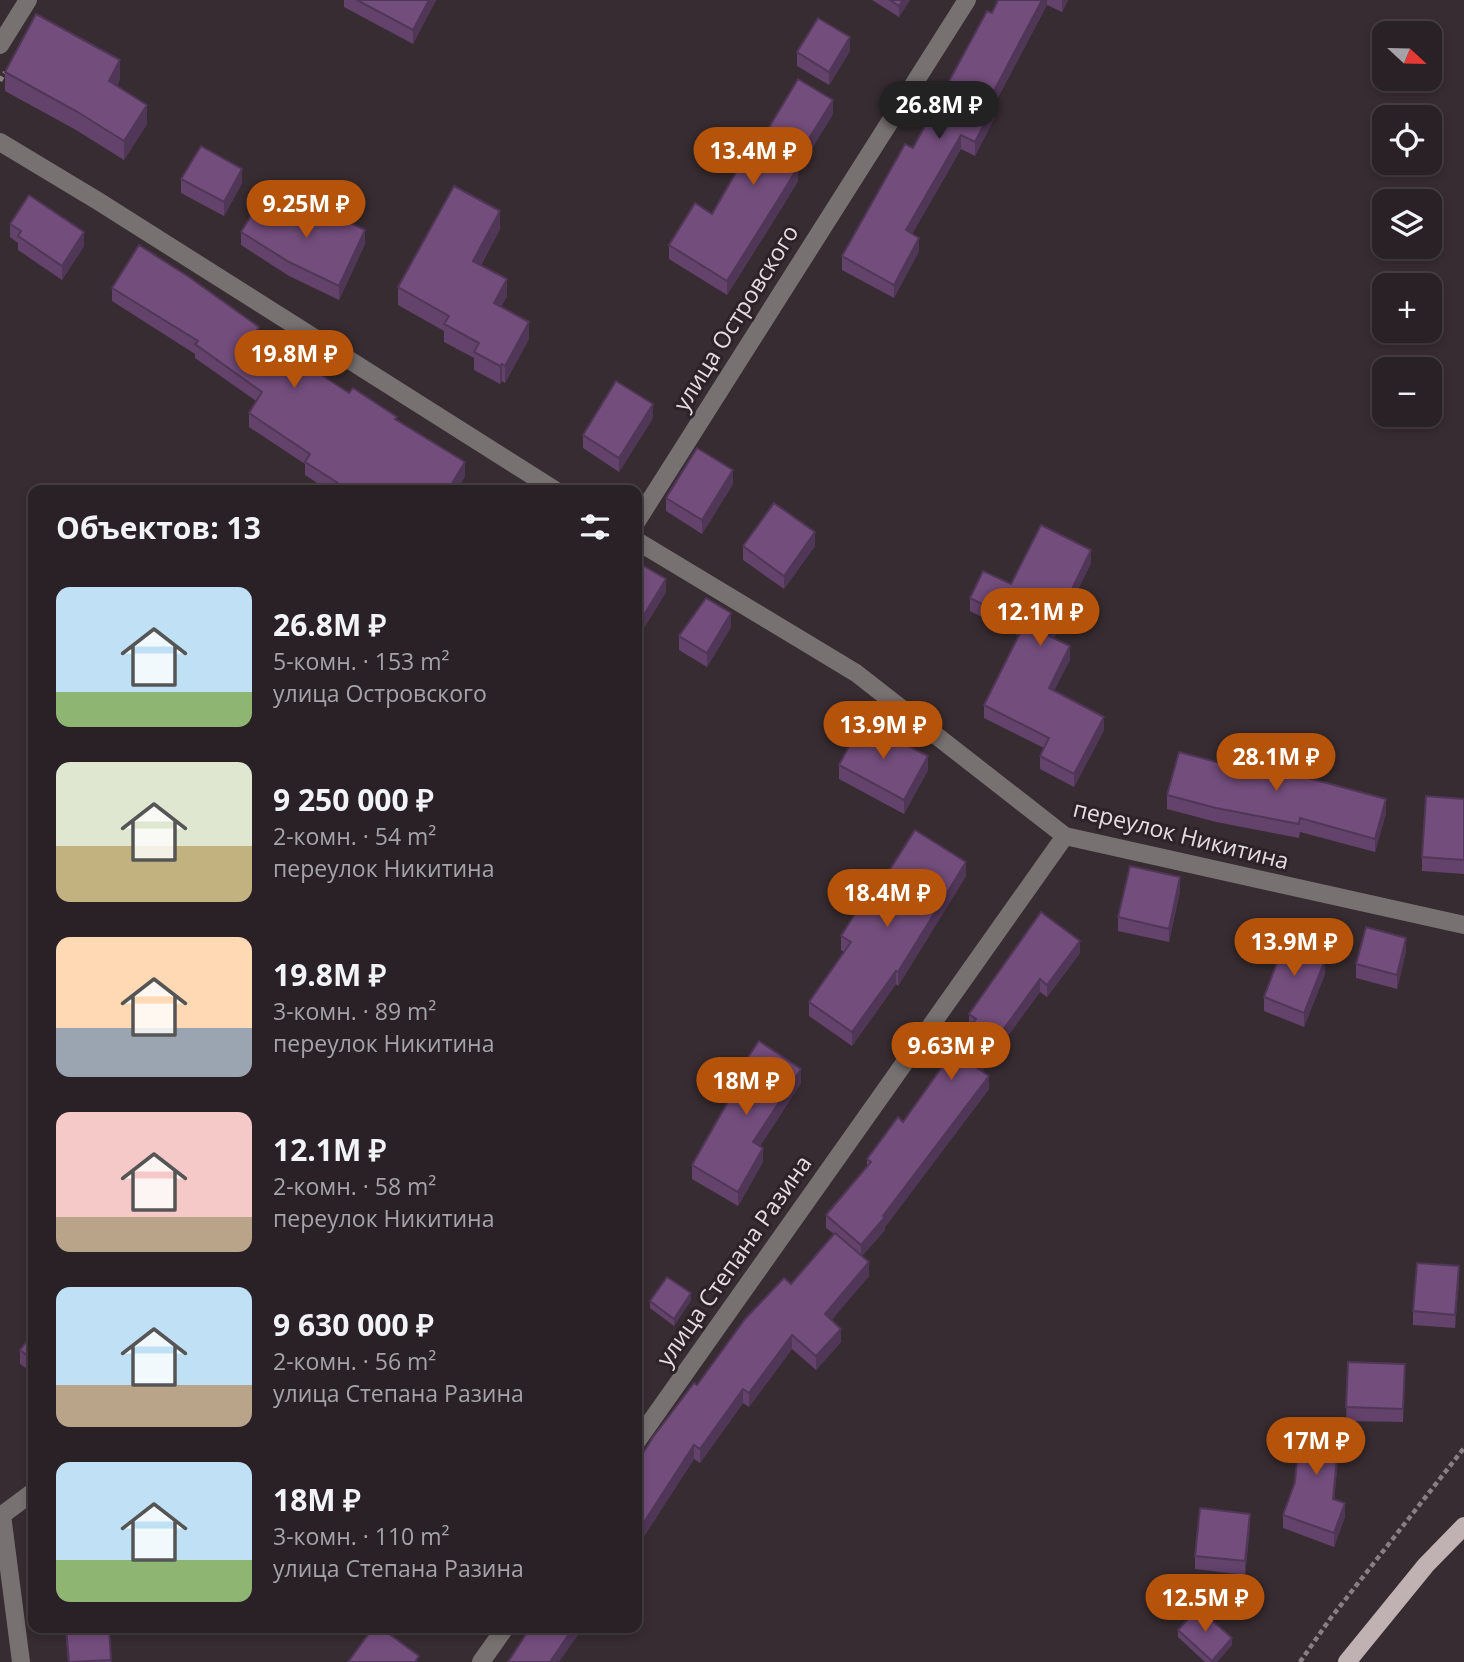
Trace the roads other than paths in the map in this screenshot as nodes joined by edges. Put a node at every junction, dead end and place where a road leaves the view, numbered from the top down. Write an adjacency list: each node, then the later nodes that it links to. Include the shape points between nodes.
1 (28, 0): 3 (street)
2 (967, 0): 6 (street, улица Островского)
3 (0, 45)
4 (0, 142): 5 (street)
5 (547, 485)
6 (642, 513)
7 (642, 544): 8 (street, переулок Никитина, via 856,673)
8 (1065, 836): 9 (street, переулок Никитина); 10 (street, улица Степана Разина)
9 (1464, 925)
10 (642, 1434)
11 (28, 1496): 14 (street, via 2,1516)
12 (1464, 1526): 16 (main road)
13 (501, 1633): 15 (street)
14 (21, 1662)
15 (481, 1662)
16 (1347, 1662)

